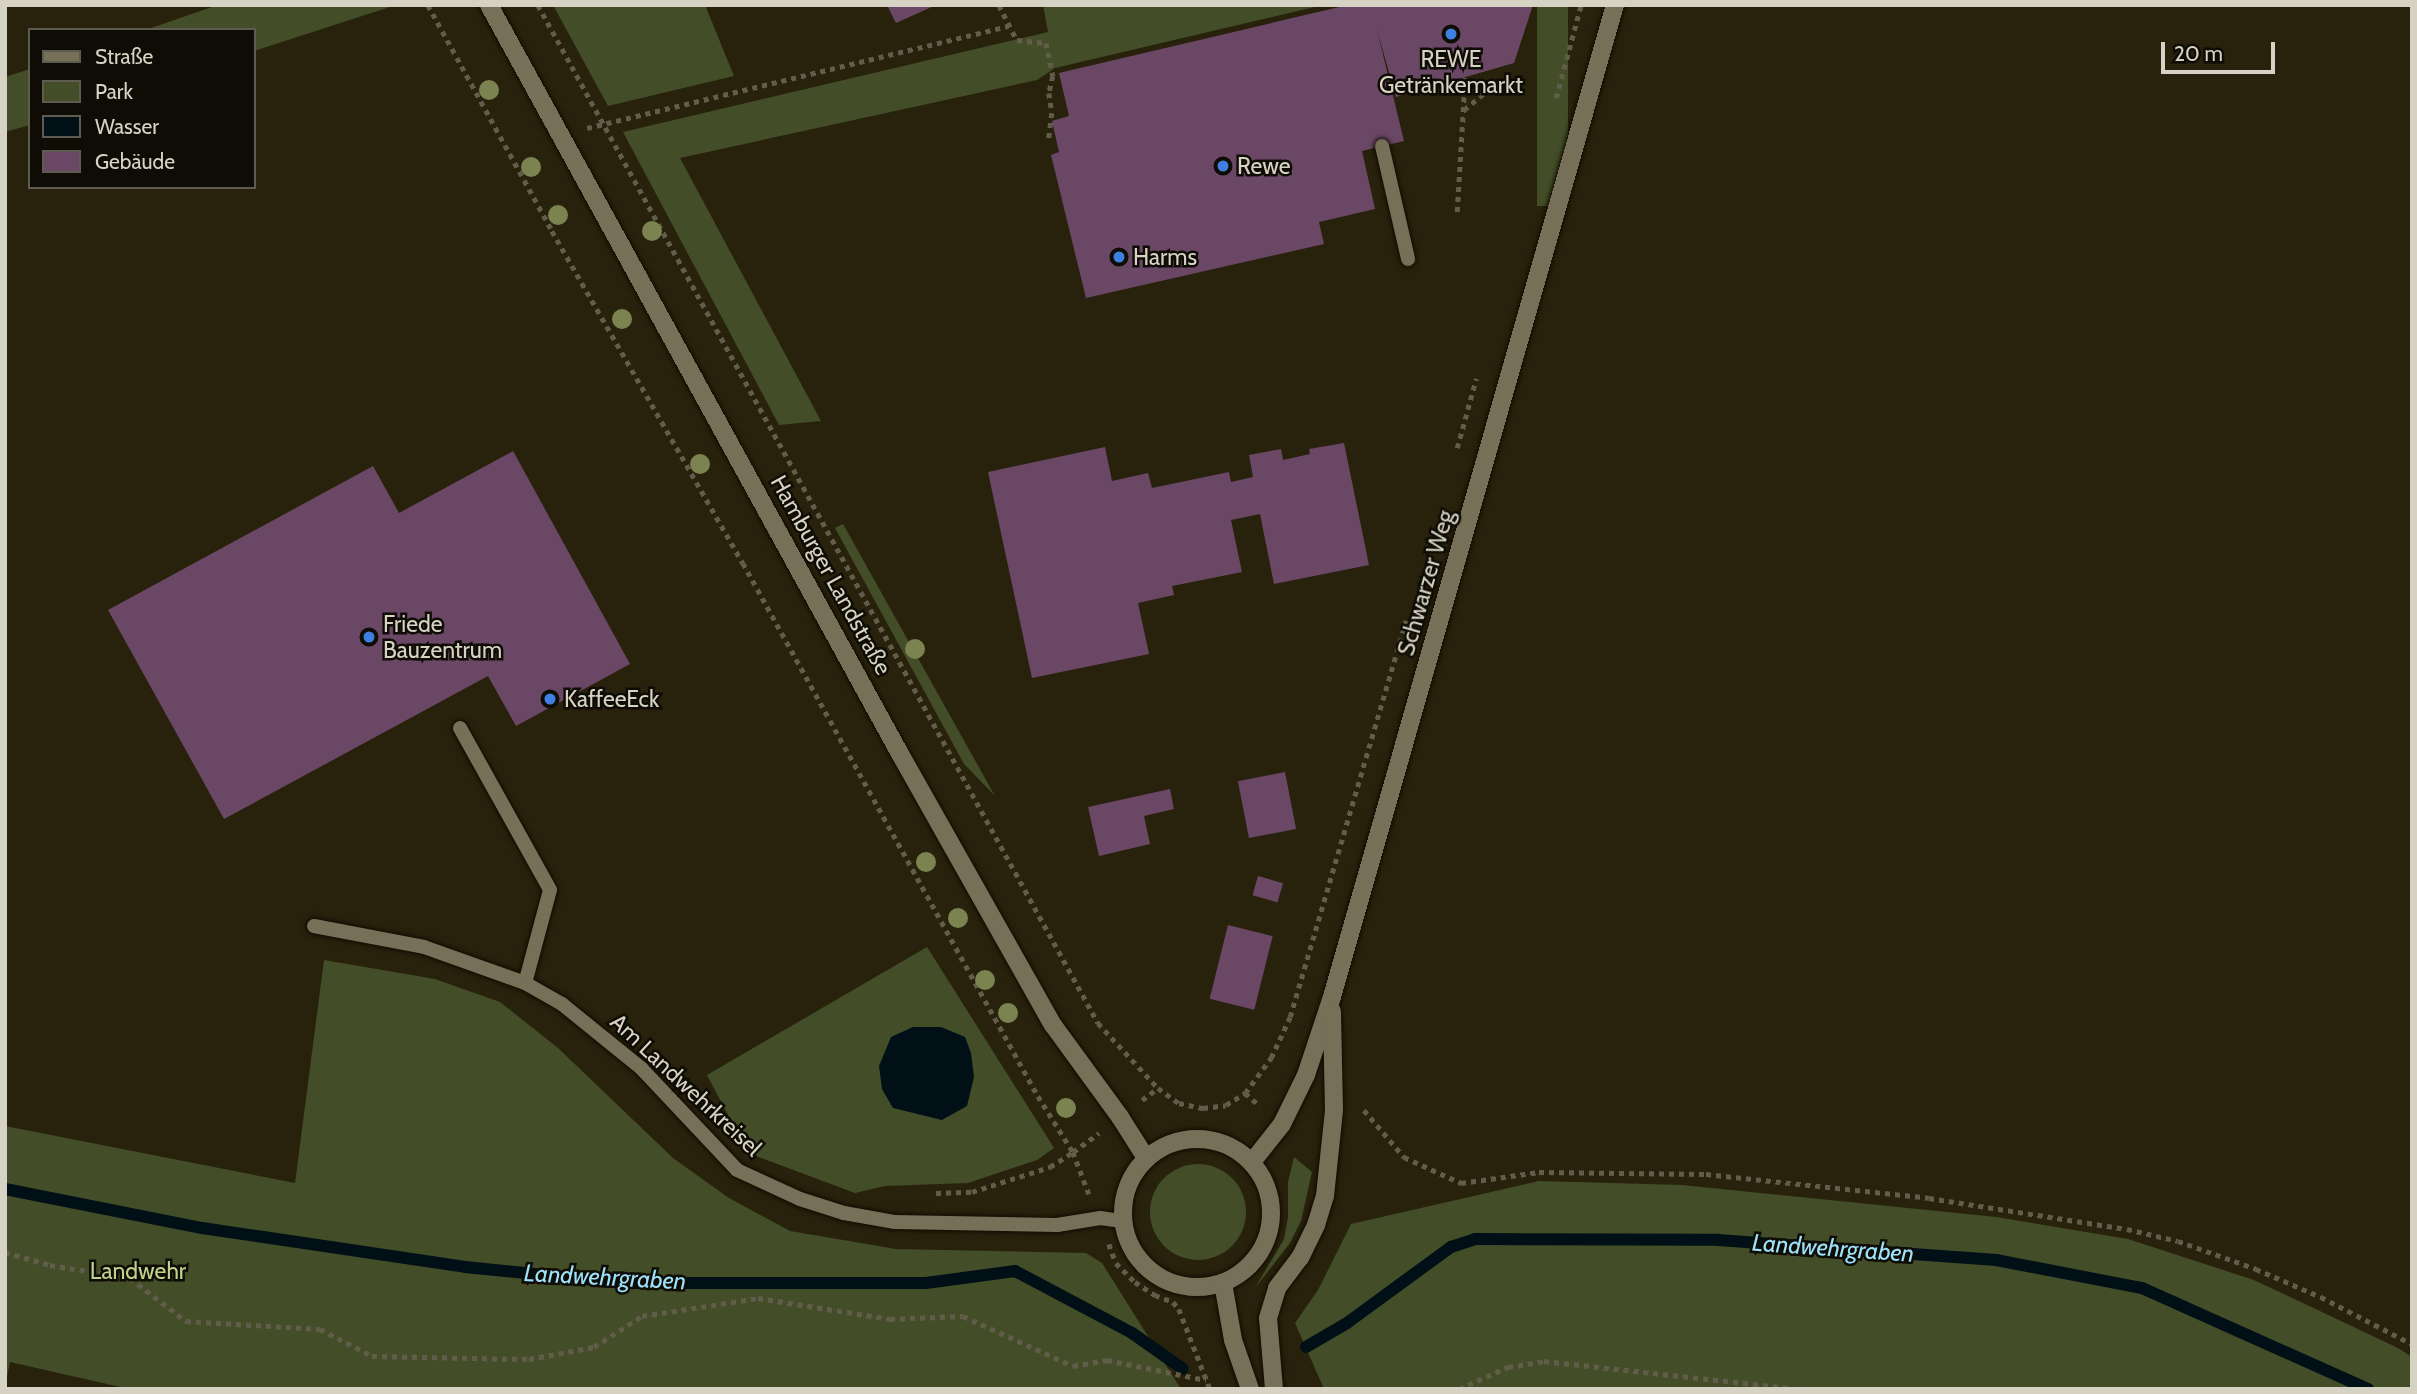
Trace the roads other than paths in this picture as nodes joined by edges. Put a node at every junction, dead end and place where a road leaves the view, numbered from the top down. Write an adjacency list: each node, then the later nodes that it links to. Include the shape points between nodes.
1 (489, 5): 9 (main road, Hamburger Landstraße, via 1053,1025)
2 (1615, 5): 8 (main road, Schwarzer Weg)
3 (1382, 146): 4 (lane)
4 (1408, 258)
5 (460, 728): 7 (lane, via 550,890)
6 (314, 926): 7 (lane, Am Landwehrkreisel, via 424,947)
7 (526, 983): 11 (lane, Am Landwehrkreisel, via 562,1004 641,1068 737,1170 800,1199 895,1222 1057,1225 1100,1218)
8 (1332, 997): 10 (main road, Schwarzer Weg, via 1306,1075 1282,1124); 14 (main road, via 1334,1110 1325,1196 1316,1225 1278,1288 1268,1318)
9 (1146, 1158): 10 (main road, via 1165,1145 1188,1138 1212,1139 1234,1147); 11 (main road, via 1132,1176)
10 (1252, 1162): 12 (main road, via 1266,1182 1272,1206 1270,1231 1261,1253 1244,1271)
11 (1122, 1220): 12 (main road, via 1129,1245 1144,1266 1165,1281 1189,1287)
12 (1223, 1283): 13 (main road, via 1233,1340)
13 (1250, 1389)
14 (1274, 1389)

